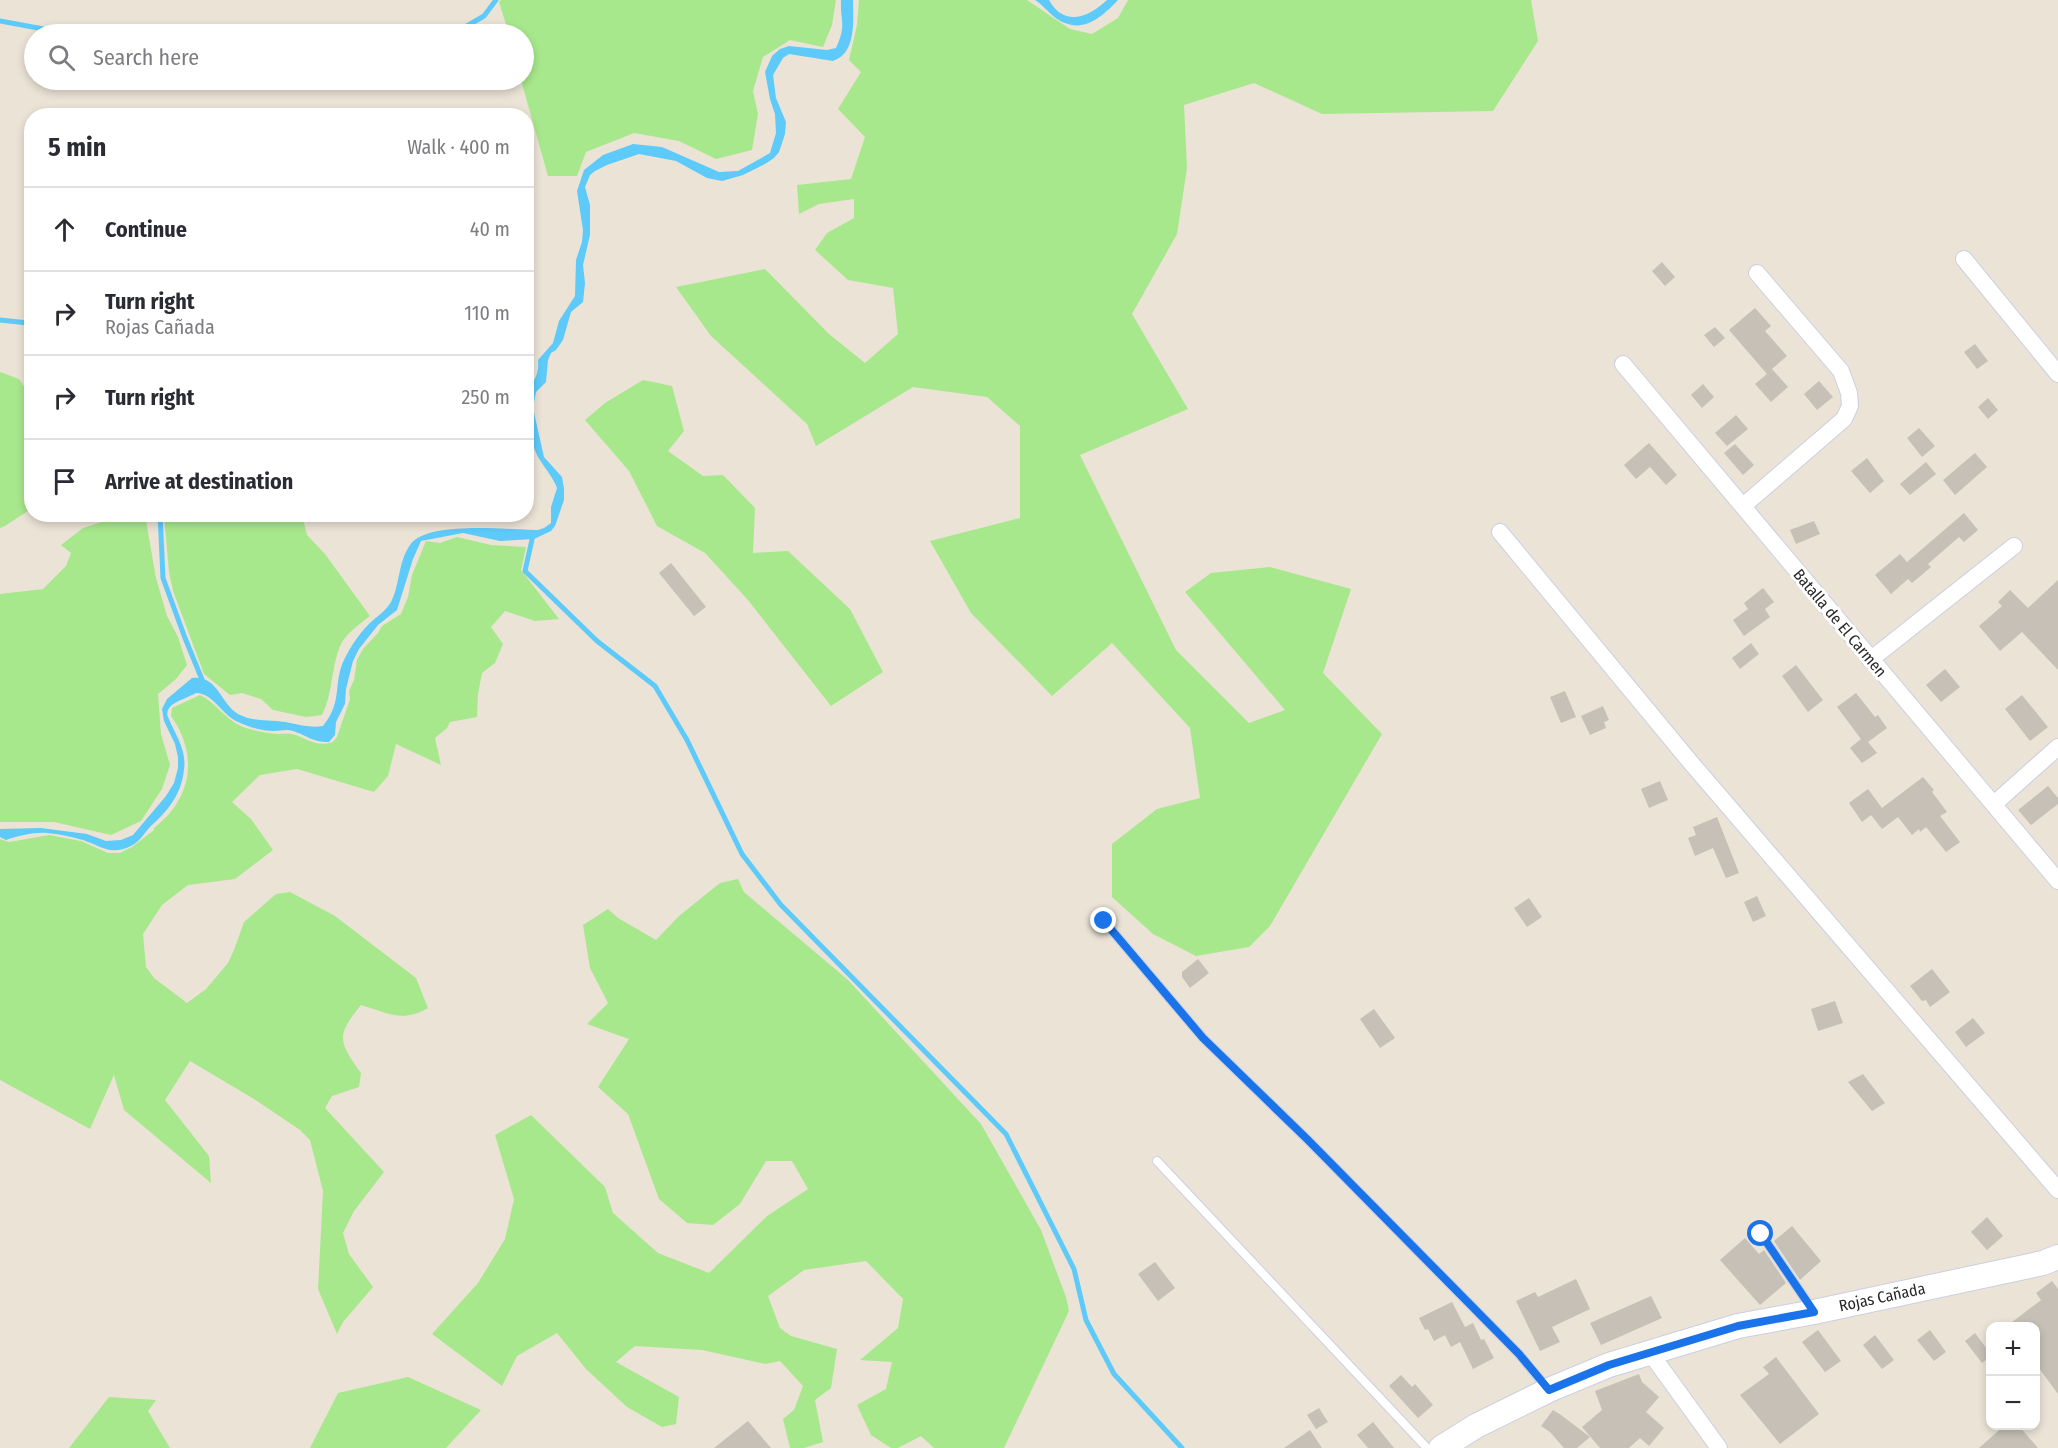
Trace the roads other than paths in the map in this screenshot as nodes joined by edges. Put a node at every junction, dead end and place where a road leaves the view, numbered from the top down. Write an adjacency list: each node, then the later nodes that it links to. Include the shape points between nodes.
1 (1964, 259): 4 (street)
2 (1757, 273): 5 (street, via 1841,371 1850,406 1844,419)
3 (1623, 364): 5 (street, Batalla de El Carmen)
4 (2058, 374)
5 (1743, 506): 8 (street, Batalla de El Carmen)
6 (1500, 532): 14 (street, via 1692,764)
7 (2014, 546): 8 (street)
8 (1870, 660): 10 (street, Batalla de El Carmen)
9 (2058, 747): 10 (street)
10 (1995, 804): 11 (street, Batalla de El Carmen)
11 (2058, 881)
12 (1104, 921): 19 (lane, via 1203,1038 1519,1354)
13 (1157, 1161): 20 (lane)
14 (2058, 1190)
15 (1761, 1234): 17 (lane)
16 (2058, 1257): 17 (main road, Rojas Cañada)
17 (1814, 1312): 18 (main road, Rojas Cañada, via 1738,1326)
18 (1651, 1354): 19 (main road, Rojas Cañada, via 1609,1365); 22 (street)
19 (1549, 1390): 21 (main road, Rojas Cañada)
20 (1427, 1448)
21 (1441, 1448)
22 (1719, 1448)

